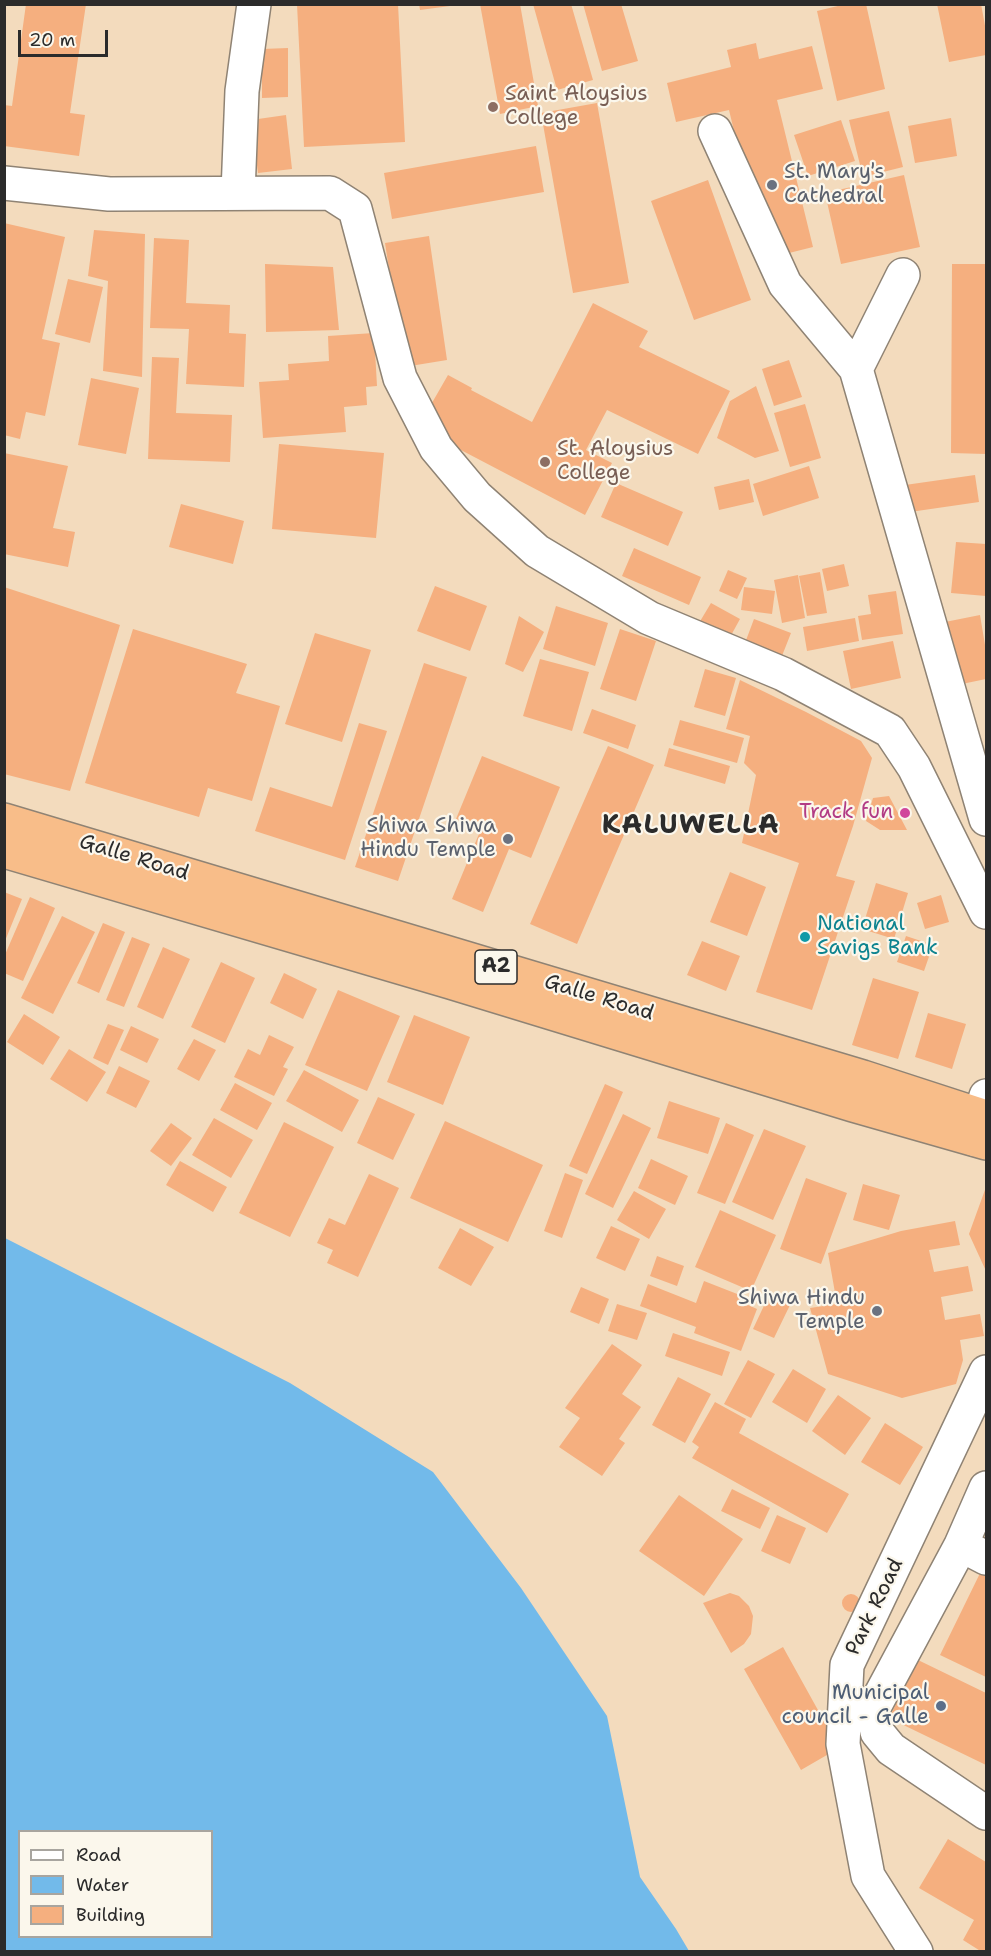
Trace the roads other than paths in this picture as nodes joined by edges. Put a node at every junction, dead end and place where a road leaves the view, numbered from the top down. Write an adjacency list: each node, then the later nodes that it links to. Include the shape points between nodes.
1 (254, 4): 4 (street, via 242,91)
2 (715, 131): 6 (street, via 785,284)
3 (4, 183): 4 (street, via 109,194)
4 (238, 193): 10 (street, via 330,193 355,209 400,378 436,448 477,497 537,551 649,618 783,674 890,731 914,767)
5 (903, 275): 6 (street)
6 (856, 369): 7 (street)
7 (987, 819)
8 (4, 820): 11 (highway, Galle Road / A2, via 863,1077)
9 (4, 851): 11 (highway, Galle Road / A2, via 842,1101)
10 (987, 912)
11 (983, 1122)
12 (987, 1372): 16 (street, Park Road, via 846,1665 843,1744 868,1876)
13 (987, 1488): 14 (street)
14 (974, 1551): 15 (street, via 873,1709 877,1732 891,1749)
15 (987, 1813)
16 (916, 1952)

